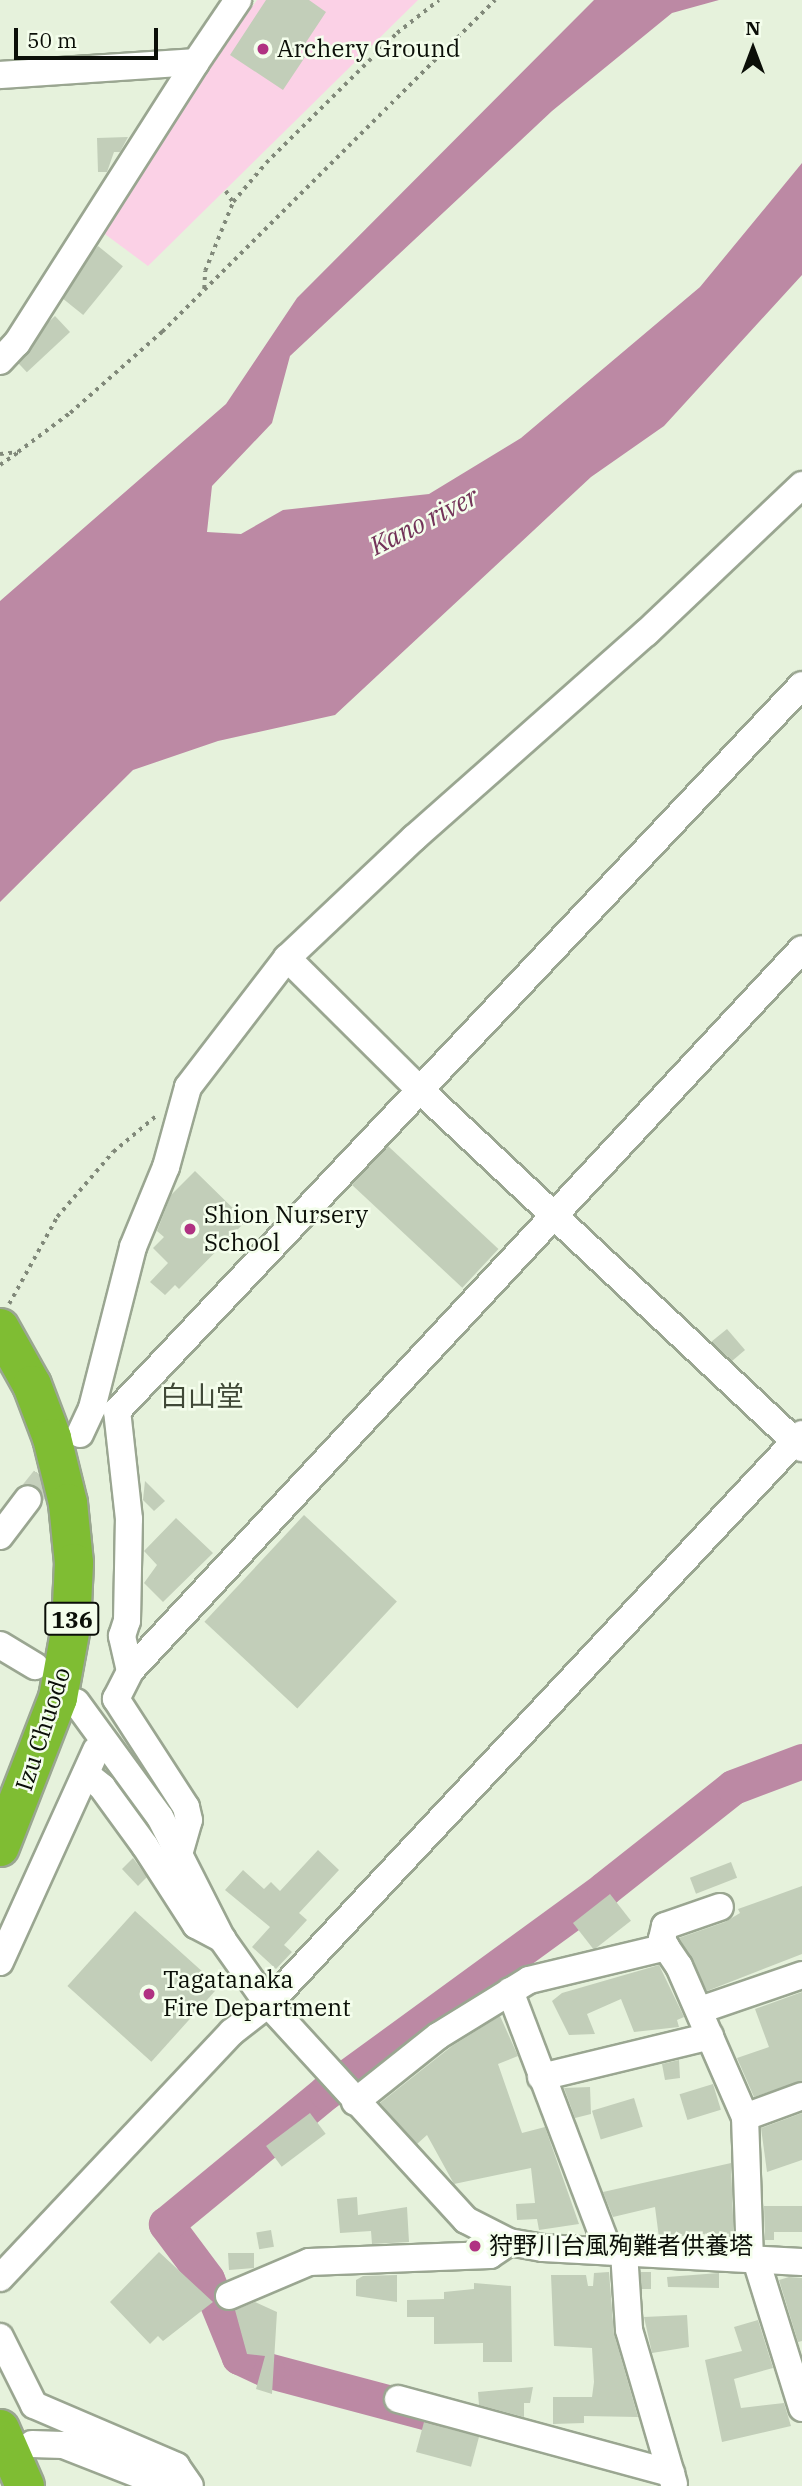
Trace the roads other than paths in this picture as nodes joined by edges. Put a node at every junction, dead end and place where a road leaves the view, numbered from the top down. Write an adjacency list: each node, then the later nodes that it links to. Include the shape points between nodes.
1 (237, 0): 2 (street)
2 (196, 62): 3 (street); 4 (street, via 17,343)
3 (0, 75)
4 (0, 362)
5 (802, 485): 8 (street)
6 (802, 685): 9 (street)
7 (802, 949): 10 (street)
8 (287, 958): 9 (street); 13 (street, via 188,1087 166,1167 133,1247 100,1379)
9 (419, 1089): 10 (street); 19 (street, via 117,1411 129,1519 127,1620 122,1636)
10 (553, 1213): 14 (street); 19 (street)
11 (2, 1327): 12 (highway, Izu Chuodo / 136)
12 (29, 1390): 21 (highway, Izu Chuodo / 136, via 57,1497 63,1596 48,1695); 22 (highway, Izu Chuodo / 136, via 52,1438 68,1503 74,1563 71,1627 49,1728)
13 (80, 1434)
14 (800, 1441): 30 (street)
15 (28, 1499): 16 (street)
16 (0, 1536)
17 (0, 1645): 18 (street)
18 (35, 1665)
19 (130, 1671): 23 (street, via 116,1699 186,1807 189,1820)
20 (76, 1702): 23 (street, via 125,1763)
21 (0, 1821)
22 (0, 1847)
23 (180, 1851): 25 (street)
24 (720, 1907): 26 (street, via 665,1926 662,1939)
25 (222, 1939): 27 (street, via 196,1925 102,1787 91,1762); 30 (street)
26 (666, 1947): 29 (street, via 544,1974); 31 (street)
27 (0, 1962)
28 (802, 1975): 31 (street)
29 (510, 1991): 33 (street); 35 (street, via 438,2036)
30 (268, 2004): 35 (street); 41 (street, via 232,2032)
31 (700, 2010): 32 (street)
32 (710, 2036): 33 (street); 36 (street)
33 (541, 2077): 38 (street)
34 (802, 2096): 36 (street)
35 (355, 2102): 37 (street, via 467,2220)
36 (745, 2118): 39 (street)
37 (509, 2242): 38 (street); 42 (street, via 490,2255 309,2262)
38 (617, 2252): 39 (street); 47 (street, via 629,2330)
39 (753, 2260): 40 (street); 45 (street)
40 (802, 2262)
41 (3, 2270)
42 (229, 2295)
43 (0, 2337): 51 (street, via 34,2405 176,2466)
44 (398, 2399): 47 (street)
45 (802, 2408)
46 (11, 2443): 48 (highway); 49 (highway); 50 (street, via 64,2445)
47 (673, 2480)
48 (13, 2486)
49 (25, 2486)
50 (168, 2486)
51 (190, 2486)

